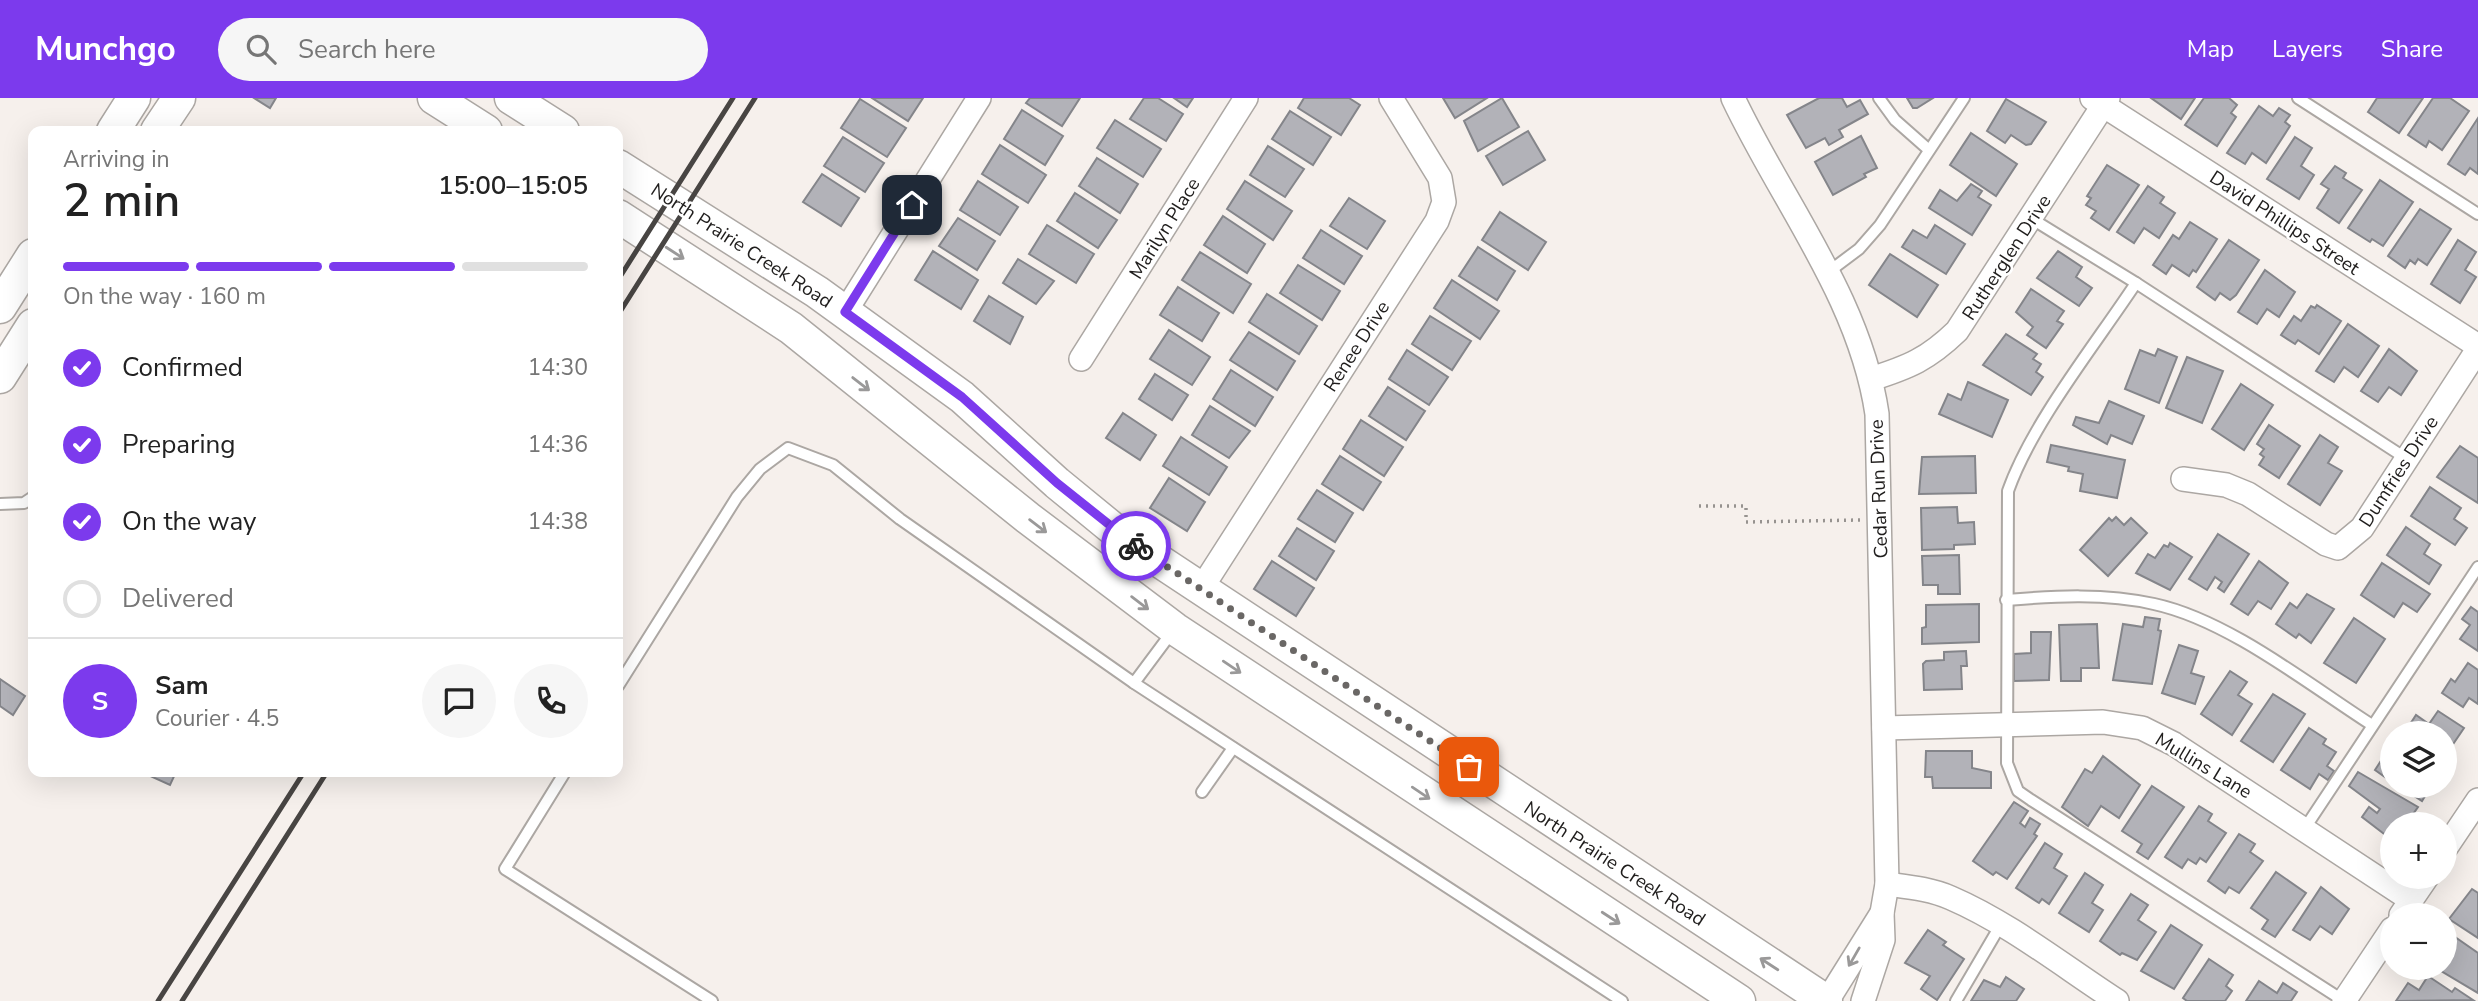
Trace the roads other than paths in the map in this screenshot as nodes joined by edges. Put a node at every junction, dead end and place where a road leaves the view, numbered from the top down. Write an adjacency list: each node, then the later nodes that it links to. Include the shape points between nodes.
1 (134, 98): 13 (main road)
2 (179, 98): 14 (main road)
3 (434, 98): 15 (main road)
4 (979, 98): 26 (street)
5 (1246, 98): 29 (street, Marilyn Place)
6 (1391, 98): 37 (street, Renee Drive, via 1440,178 1444,202 1437,221)
7 (1733, 98): 23 (street, Cedar Run Drive)
8 (1879, 98): 17 (lane, via 1895,120)
9 (1964, 98): 17 (lane)
10 (2298, 98): 19 (lane)
11 (2101, 100): 21 (street, Rutherglen Drive); 28 (street, David Phillips Street)
12 (516, 112): 16 (main road)
13 (116, 126)
14 (165, 126)
15 (478, 126)
16 (551, 126)
17 (1929, 150): 23 (lane, via 1880,225 1859,249)
18 (623, 169): 26 (main road, North Prairie Creek Road)
19 (2478, 214)
20 (623, 219): 39 (main road, one-way to 39, via 791,328)
21 (2032, 219): 24 (lane); 31 (street, Rutherglen Drive, via 1957,331 1913,366)
22 (28, 263): 25 (main road)
23 (1827, 273): 31 (street, Cedar Run Drive, via 1856,332)
24 (2136, 283): 32 (lane); 38 (lane, via 2016,468 2005,512)
25 (0, 307)
26 (845, 312): 37 (main road, North Prairie Creek Road, via 962,397 1123,537)
27 (28, 333): 30 (main road)
28 (2478, 347): 32 (street, Dumfries Drive)
29 (1081, 359)
30 (0, 377)
31 (1871, 379): 44 (street, Cedar Run Drive, via 1877,414)
32 (2406, 459): 33 (street, Dumfries Drive, via 2362,528 2338,548 2248,494 2226,485)
33 (2183, 479)
34 (28, 500): 35 (lane)
35 (0, 505)
36 (2478, 566): 43 (lane)
37 (1200, 589): 39 (main road); 49 (main road, North Prairie Creek Road)
38 (2006, 600): 42 (lane); 43 (lane, via 2098,596 2154,604 2200,619)
39 (1175, 629): 41 (lane); 52 (main road, one-way to 52)
40 (623, 678): 41 (lane, via 737,497 760,469 788,448 833,465 900,519)
41 (1134, 683): 45 (lane)
42 (2006, 724): 44 (street, Mullins Lane); 50 (street, Mullins Lane, via 2103,722 2141,728 2174,744); 65 (lane, via 2007,763 2018,791)
43 (2372, 725): 50 (lane)
44 (1884, 728): 53 (street, Cedar Run Drive)
45 (1233, 748): 47 (lane); 59 (lane)
46 (562, 777): 58 (lane, via 505,869)
47 (1202, 792)
48 (2478, 800): 51 (street)
49 (1538, 812): 52 (main road); 61 (main road, North Prairie Creek Road, one-way to 49)
50 (2305, 828): 54 (street, Mullins Lane)
51 (2457, 831)
52 (1511, 852): 60 (main road, one-way to 60)
53 (1888, 884): 55 (street, Cedar Run Drive); 56 (street, via 1949,897)
54 (2401, 903)
55 (1882, 914): 61 (street, one-way to 61); 62 (street, via 1883,940)
56 (2000, 926): 63 (lane); 64 (street)
57 (2380, 947): 65 (street)
58 (712, 1001)
59 (1622, 1001)
60 (1739, 1001)
61 (1826, 1001)
62 (1863, 1001)
63 (1956, 1001)
64 (2117, 1001)
65 (2344, 1001)

